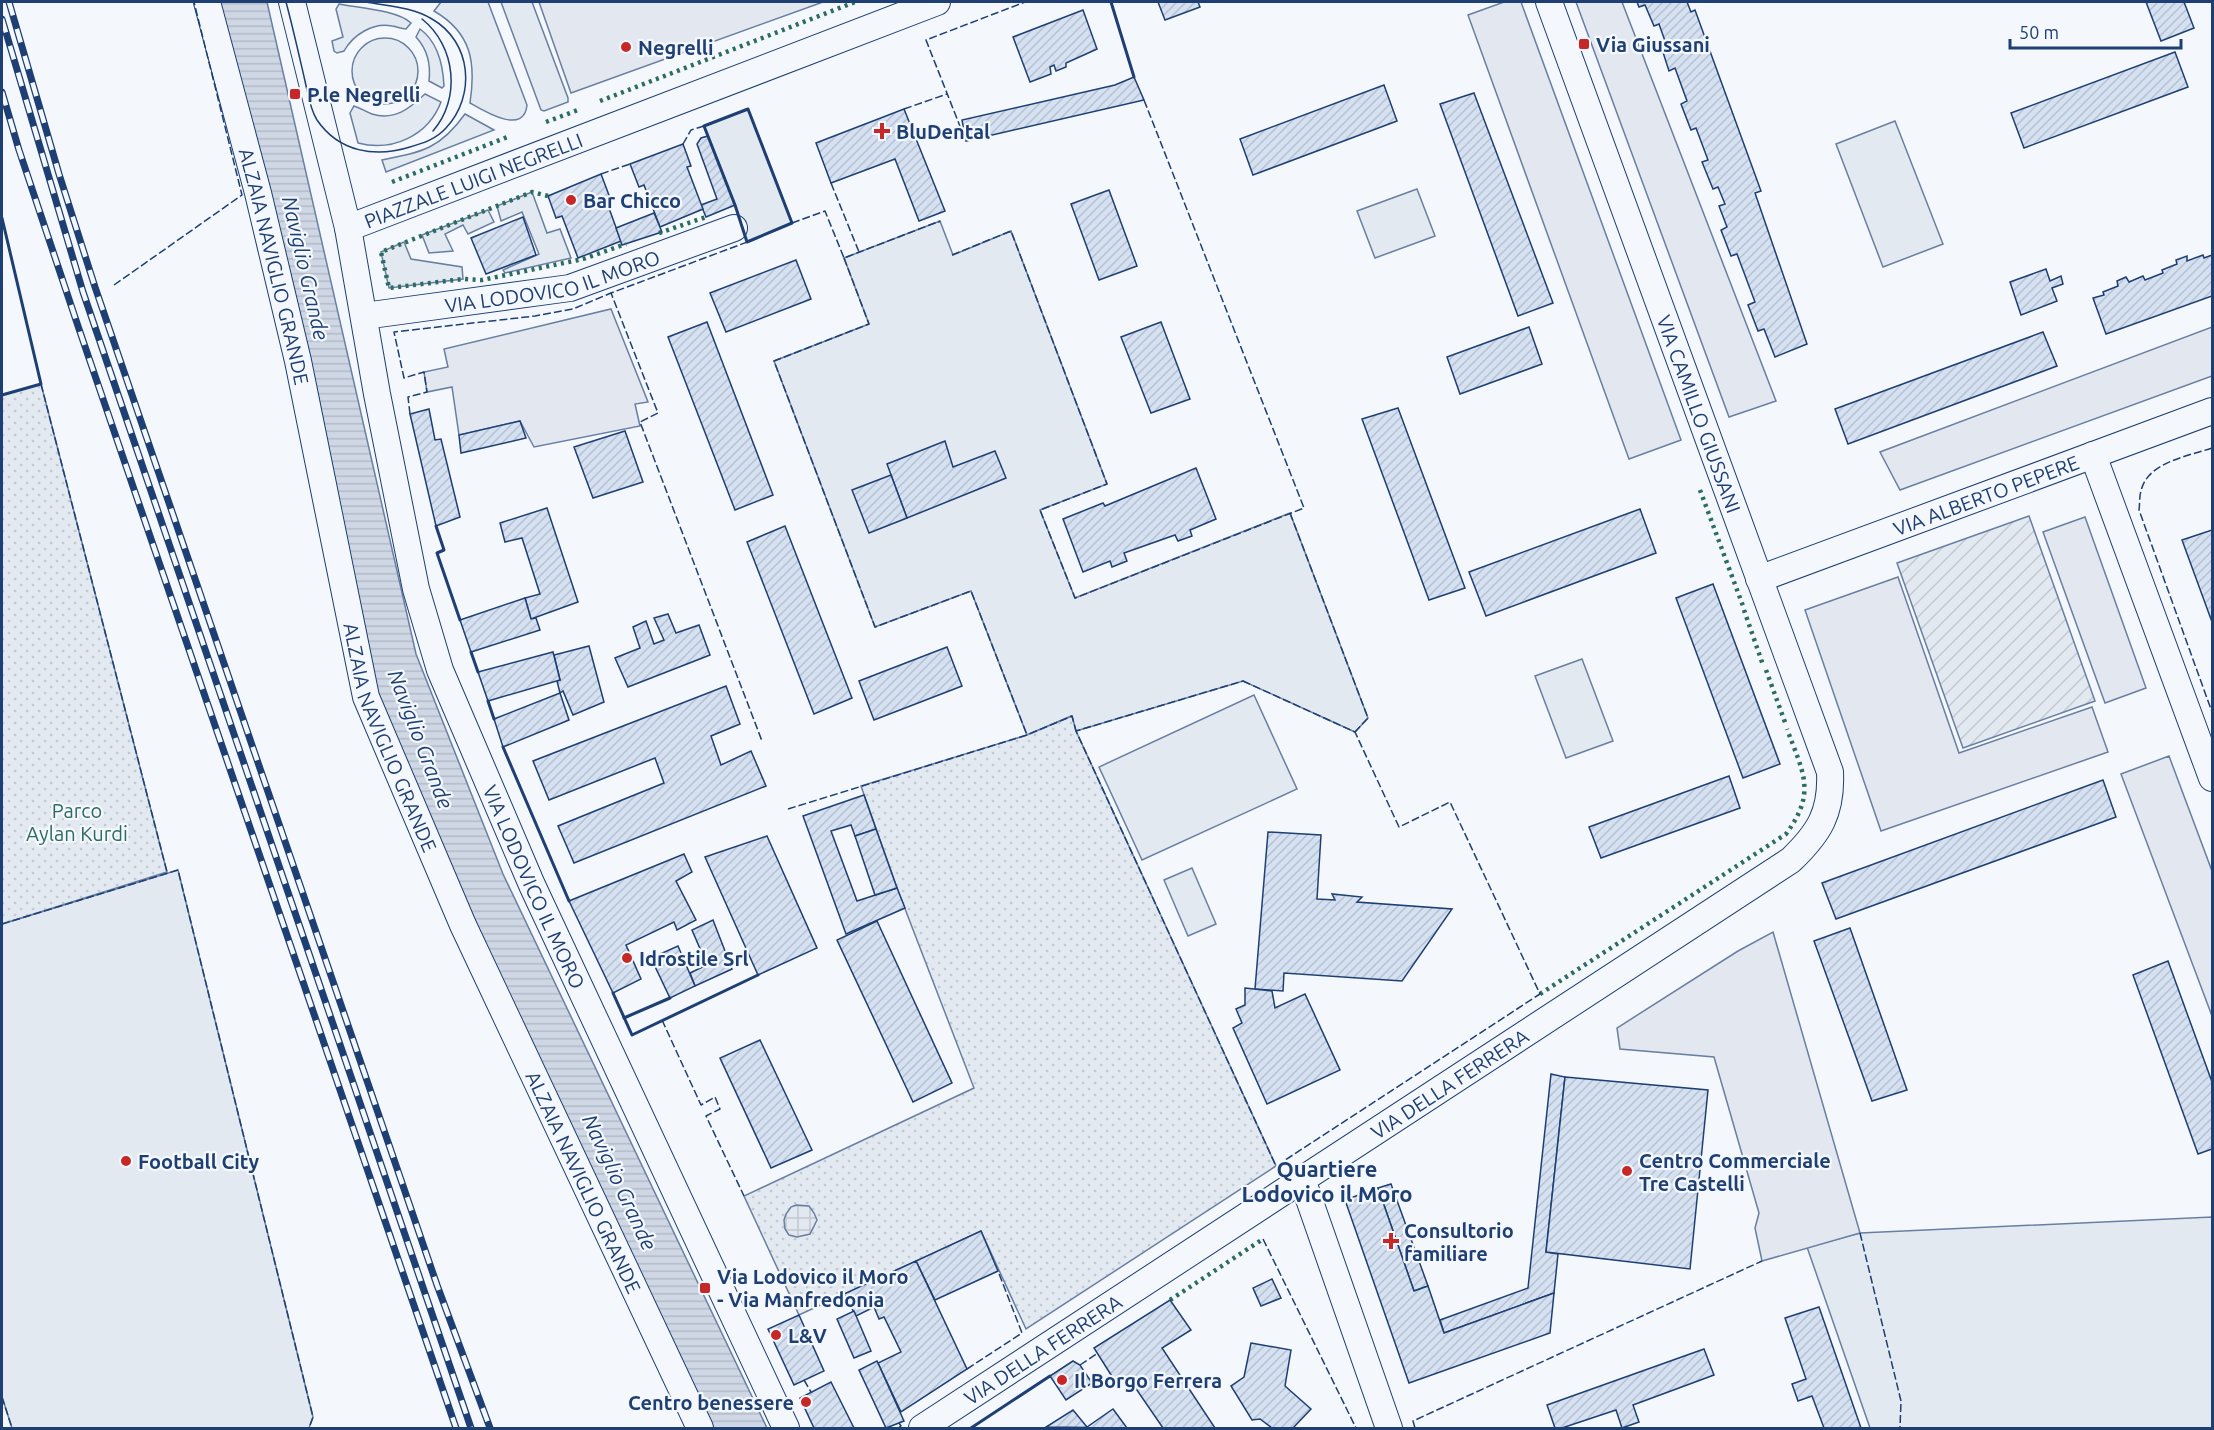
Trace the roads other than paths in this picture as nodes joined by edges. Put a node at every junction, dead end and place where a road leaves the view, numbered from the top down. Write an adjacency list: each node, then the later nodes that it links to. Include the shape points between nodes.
1 (207, 2): 15 (street, ALZAIA NAVIGLIO GRANDE, via 298,361 366,697 463,925)
2 (292, 2): 6 (street, VIA LODOVICO IL MORO)
3 (938, 2): 5 (street, PIAZZALE LUIGI NEGRELLI)
4 (1549, 2): 11 (street, VIA CAMILLO GIUSSANI)
5 (888, 10): 6 (street, PIAZZALE LUIGI NEGRELLI, via 696,93)
6 (348, 228): 8 (street, VIA LODOVICO IL MORO)
7 (734, 228): 8 (street, VIA LODOVICO IL MORO, via 570,288)
8 (364, 316): 16 (street, VIA LODOVICO IL MORO, via 407,549 440,670 532,885)
9 (2212, 411): 10 (street, VIA ALBERTO PEPERE)
10 (2093, 455): 11 (street, VIA ALBERTO PEPERE); 12 (street)
11 (1759, 579): 13 (street, VIA CAMILLO GIUSSANI, via 1830,772 1831,789)
12 (2212, 778)
13 (1820, 828): 14 (street, VIA DELLA FERRERA, via 1791,860)
14 (1302, 1179): 17 (street, VIA DELLA FERRERA); 18 (street)
15 (700, 1428)
16 (786, 1428)
17 (922, 1428)
18 (1389, 1428)

